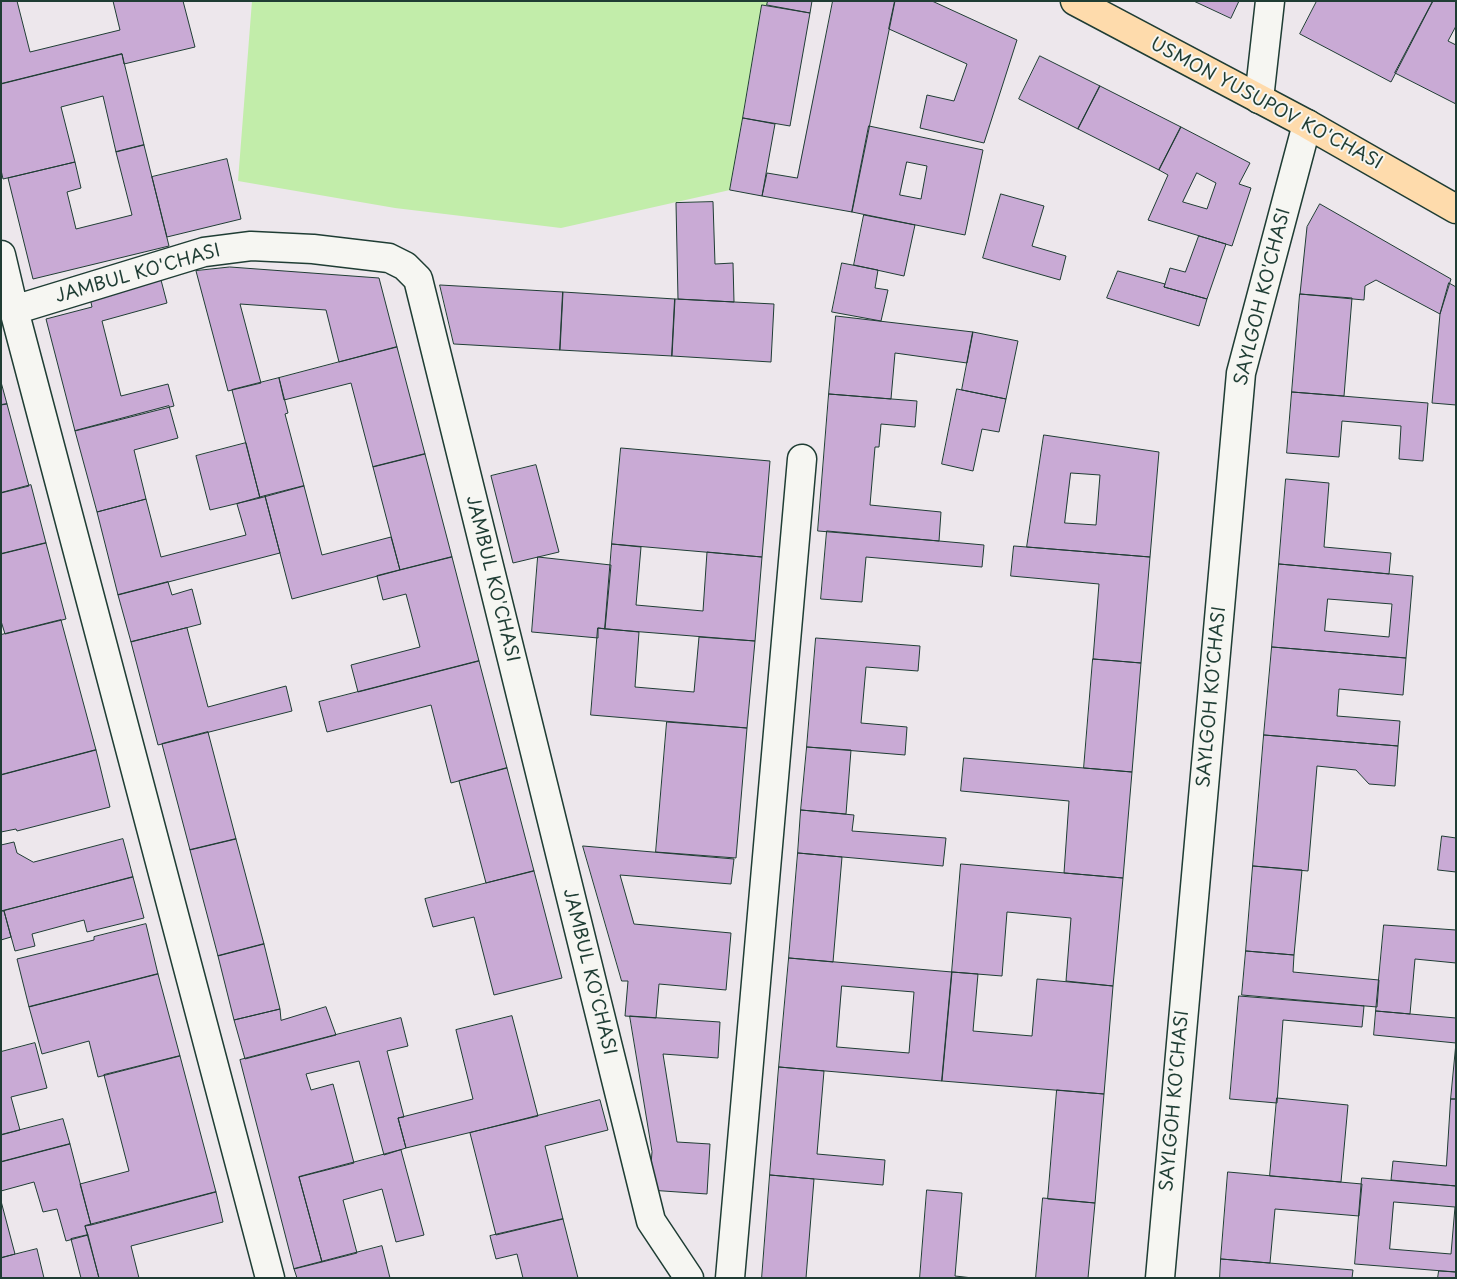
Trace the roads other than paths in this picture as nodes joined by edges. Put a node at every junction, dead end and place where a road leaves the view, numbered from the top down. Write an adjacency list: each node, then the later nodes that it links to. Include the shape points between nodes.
1 (1075, 1): 3 (main road, USMON YUSUPOV KO'CHASI)
2 (1270, 1): 3 (street)
3 (1259, 99): 4 (main road, USMON YUSUPOV KO'CHASI)
4 (1307, 124): 5 (main road, USMON YUSUPOV KO'CHASI); 12 (street, SAYLGOH KO'CHASI, via 1241,373)
5 (1456, 209)
6 (1, 255): 7 (street)
7 (14, 310): 9 (street); 10 (street, JAMBUL KO'CHASI, via 204,252 251,246 313,248 389,258 405,266 418,280 651,1221)
8 (802, 459): 11 (street)
9 (270, 1278)
10 (688, 1278)
11 (730, 1278)
12 (1160, 1278)

